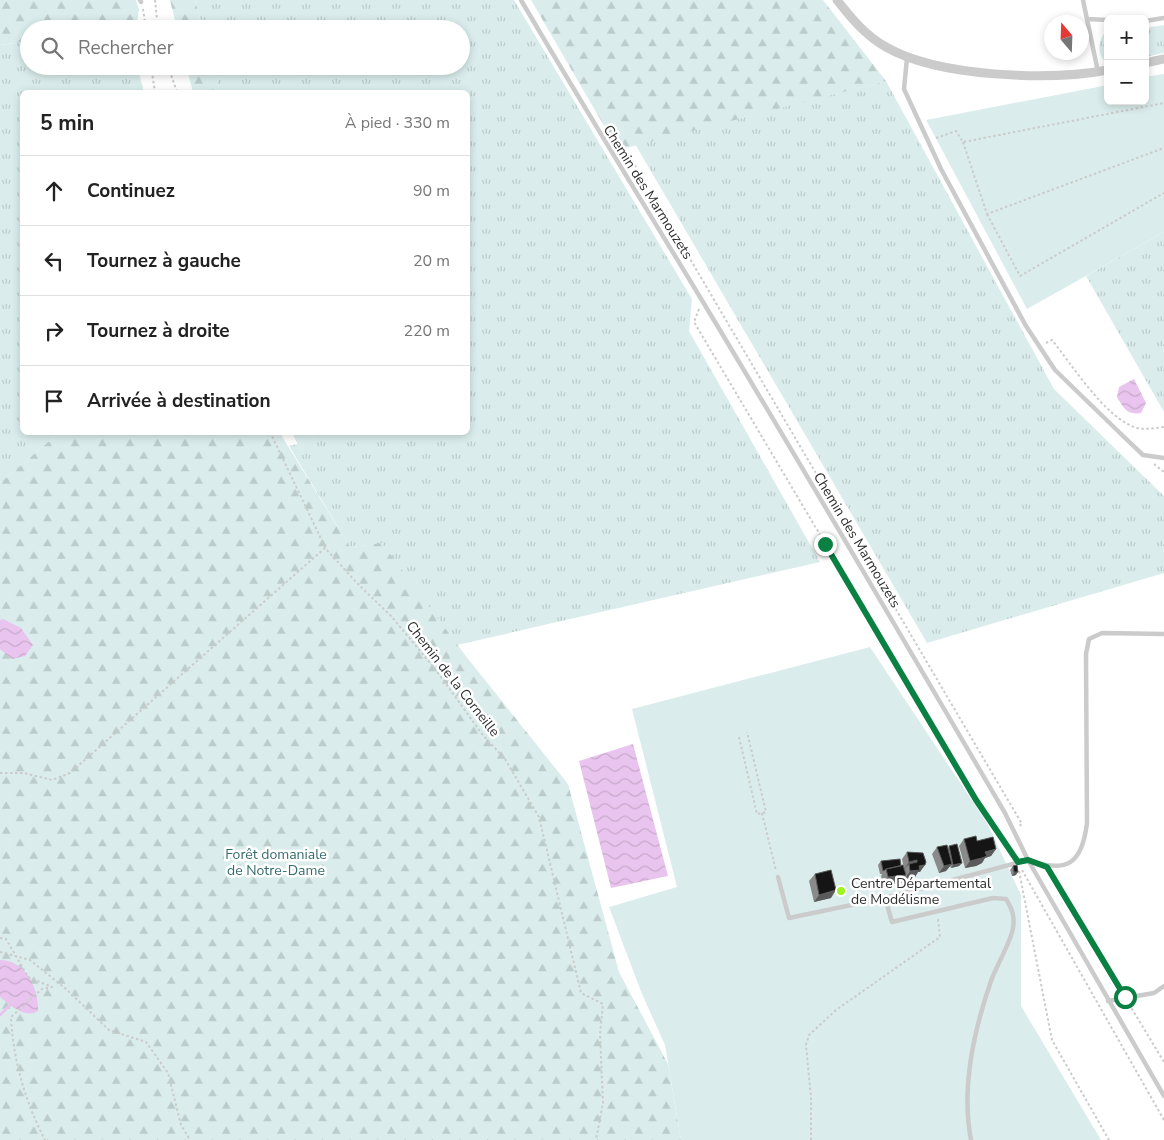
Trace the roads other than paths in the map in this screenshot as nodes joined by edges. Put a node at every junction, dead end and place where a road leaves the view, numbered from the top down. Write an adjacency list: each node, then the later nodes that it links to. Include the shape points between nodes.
1 (521, 0): 17 (lane, Chemin des Marmouzets, via 1005,813)
2 (837, 0): 10 (street, via 868,34)
3 (1083, 0): 4 (lane)
4 (1086, 15)
5 (1164, 18): 8 (lane)
6 (1089, 19): 7 (lane)
7 (1104, 20)
8 (1149, 20)
9 (1089, 29): 14 (lane)
10 (908, 58): 14 (street, via 983,73); 15 (lane, via 904,89 928,141 1054,370 1143,454)
11 (1164, 59): 12 (street)
12 (1149, 62)
13 (1104, 71): 14 (street)
14 (1098, 72)
15 (1164, 458)
16 (1164, 634): 17 (lane, via 1117,632 1102,633 1089,639 1086,654 1085,843 1078,856 1065,865 1047,867)
17 (1028, 860): 19 (lane); 21 (lane, Chemin des Marmouzets)
18 (778, 877): 19 (lane, via 789,918)
19 (885, 898): 23 (lane, via 892,922 993,898 1006,900 1014,913 1013,930 991,980 977,1029 968,1109)
20 (1164, 986): 21 (lane, via 1154,993)
21 (1108, 1001): 22 (lane, Chemin des Marmouzets)
22 (1164, 1096)
23 (971, 1140)

